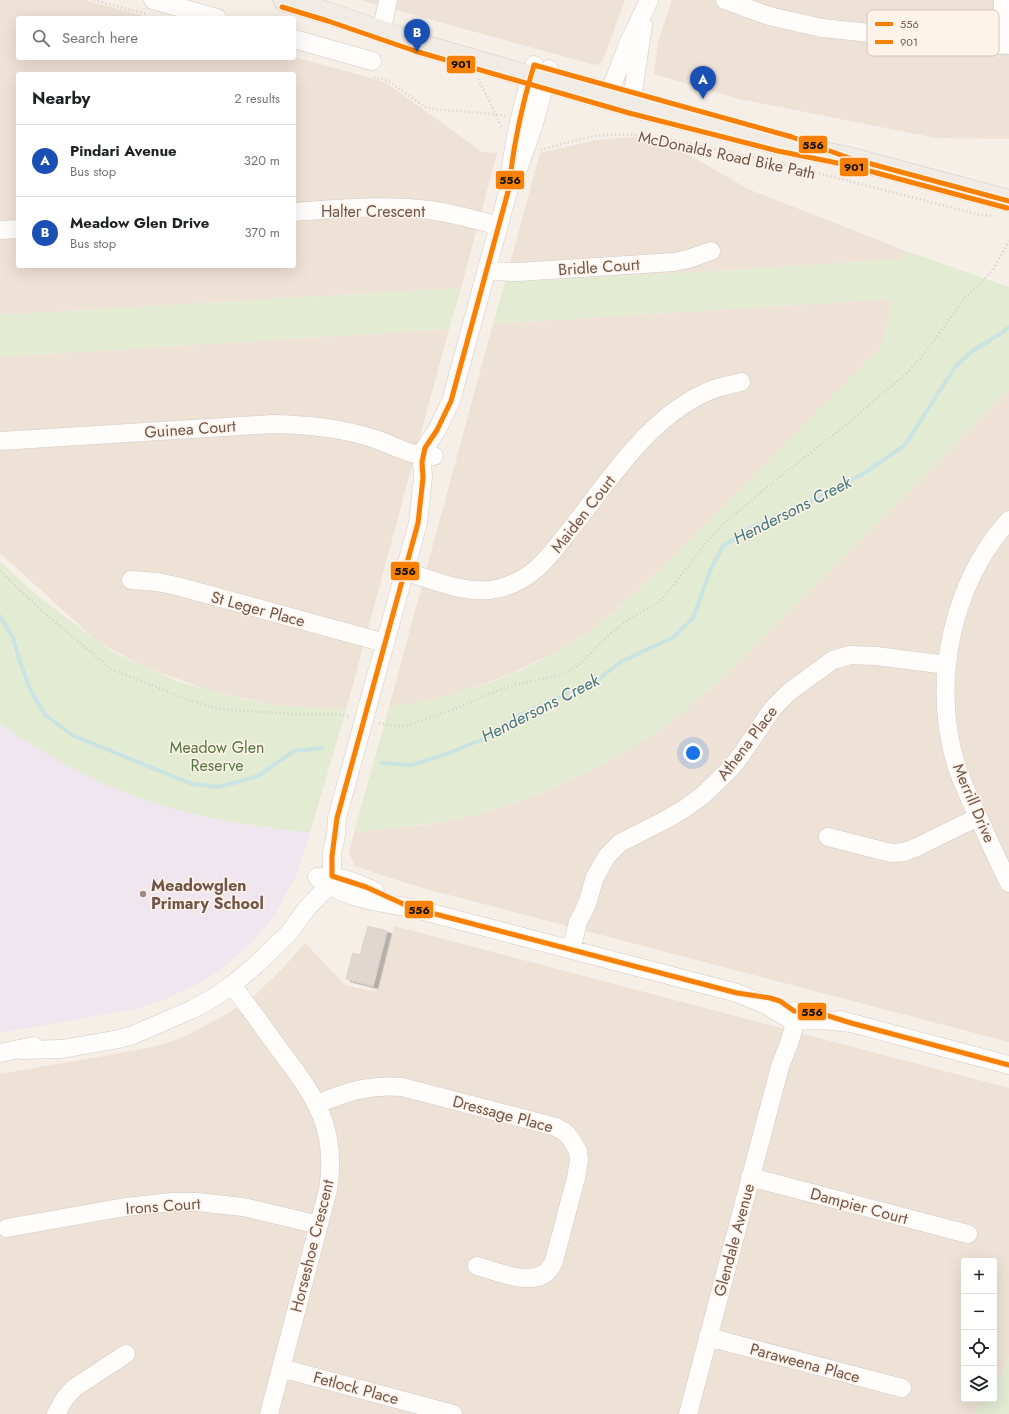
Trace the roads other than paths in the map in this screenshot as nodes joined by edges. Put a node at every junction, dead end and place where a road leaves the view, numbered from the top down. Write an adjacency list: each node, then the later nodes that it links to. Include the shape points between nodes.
1 (388, 0): 8 (street)
2 (725, 0): 9 (street, via 768,16 822,28)
3 (1003, 0): 11 (street)
4 (288, 1): 8 (main road)
5 (648, 3): 14 (street, via 628,44); 15 (street)
6 (153, 8): 7 (street)
7 (205, 16)
8 (383, 28): 13 (main road); 13 (main road, via 479,63)
9 (867, 32)
10 (296, 40): 12 (street)
11 (1005, 45)
12 (372, 69)
13 (540, 74): 14 (main road); 16 (street, via 524,158); 16 (street, via 520,120 510,168)
14 (609, 93): 15 (main road)
15 (632, 99): 17 (main road, via 780,144 849,158)
16 (509, 188): 19 (street)
17 (1002, 208)
18 (296, 212): 19 (street, Halter Crescent, via 406,208 451,214)
19 (499, 226): 23 (street)
20 (16, 229): 21 (street)
21 (0, 230)
22 (711, 251): 23 (street, Bridle Court, via 688,260 674,262 518,272)
23 (486, 271): 26 (street, via 451,401 448,434)
24 (741, 382): 28 (street, Maiden Court, via 720,387 694,398 651,430 553,552 532,574 520,581 495,589 479,590)
25 (0, 441): 26 (street, Guinea Court, via 272,424 311,425 379,441 397,449)
26 (428, 454): 28 (street, via 434,466 434,483 418,523)
27 (1009, 520): 31 (street, Merrill Drive, via 988,546 965,590 954,623)
28 (404, 571): 30 (street)
29 (131, 580): 30 (street, St Leger Place, via 177,586)
30 (385, 643): 35 (street, via 337,818 320,855)
31 (947, 665): 32 (street, Merrill Drive, via 946,708 955,760); 36 (street, Athena Place, via 850,655 825,665 780,700 732,767 702,796 684,809 629,838 607,856 595,877 587,904 578,922)
32 (978, 817): 33 (street, via 904,852 892,853); 34 (street, Merrill Drive)
33 (828, 837)
34 (1008, 876)
35 (326, 880): 36 (street, via 366,887 412,908); 37 (street, via 315,882 300,898 271,951)
36 (576, 951): 38 (street, via 737,994)
37 (232, 985): 39 (street, via 194,1009 133,1035 62,1049); 41 (street, Horseshoe Crescent, via 302,1079)
38 (792, 1017): 40 (street, via 850,1023); 42 (street, Glendale Avenue, via 791,1036)
39 (0, 1053)
40 (1009, 1065)
41 (317, 1104): 43 (street, Horseshoe Crescent, via 326,1126 331,1167); 46 (street, Dressage Place, via 360,1089 376,1086 402,1087 556,1128 572,1139 578,1152 578,1169 554,1261 549,1271 540,1277 529,1279)
42 (750, 1177): 45 (street, Dampier Court); 47 (street, Glendale Avenue)
43 (319, 1225): 44 (street, Irons Court, via 243,1207 178,1202 149,1204); 49 (street, Horseshoe Crescent)
44 (7, 1228)
45 (968, 1234)
46 (477, 1266)
47 (708, 1337): 50 (street, Paraweena Place); 54 (street, Glendale Avenue)
48 (126, 1354): 51 (street, via 74,1388)
49 (281, 1368): 52 (street, Horseshoe Crescent); 53 (street, Fetlock Place)
50 (902, 1388)
51 (56, 1414)
52 (269, 1414)
53 (453, 1414)
54 (688, 1414)

